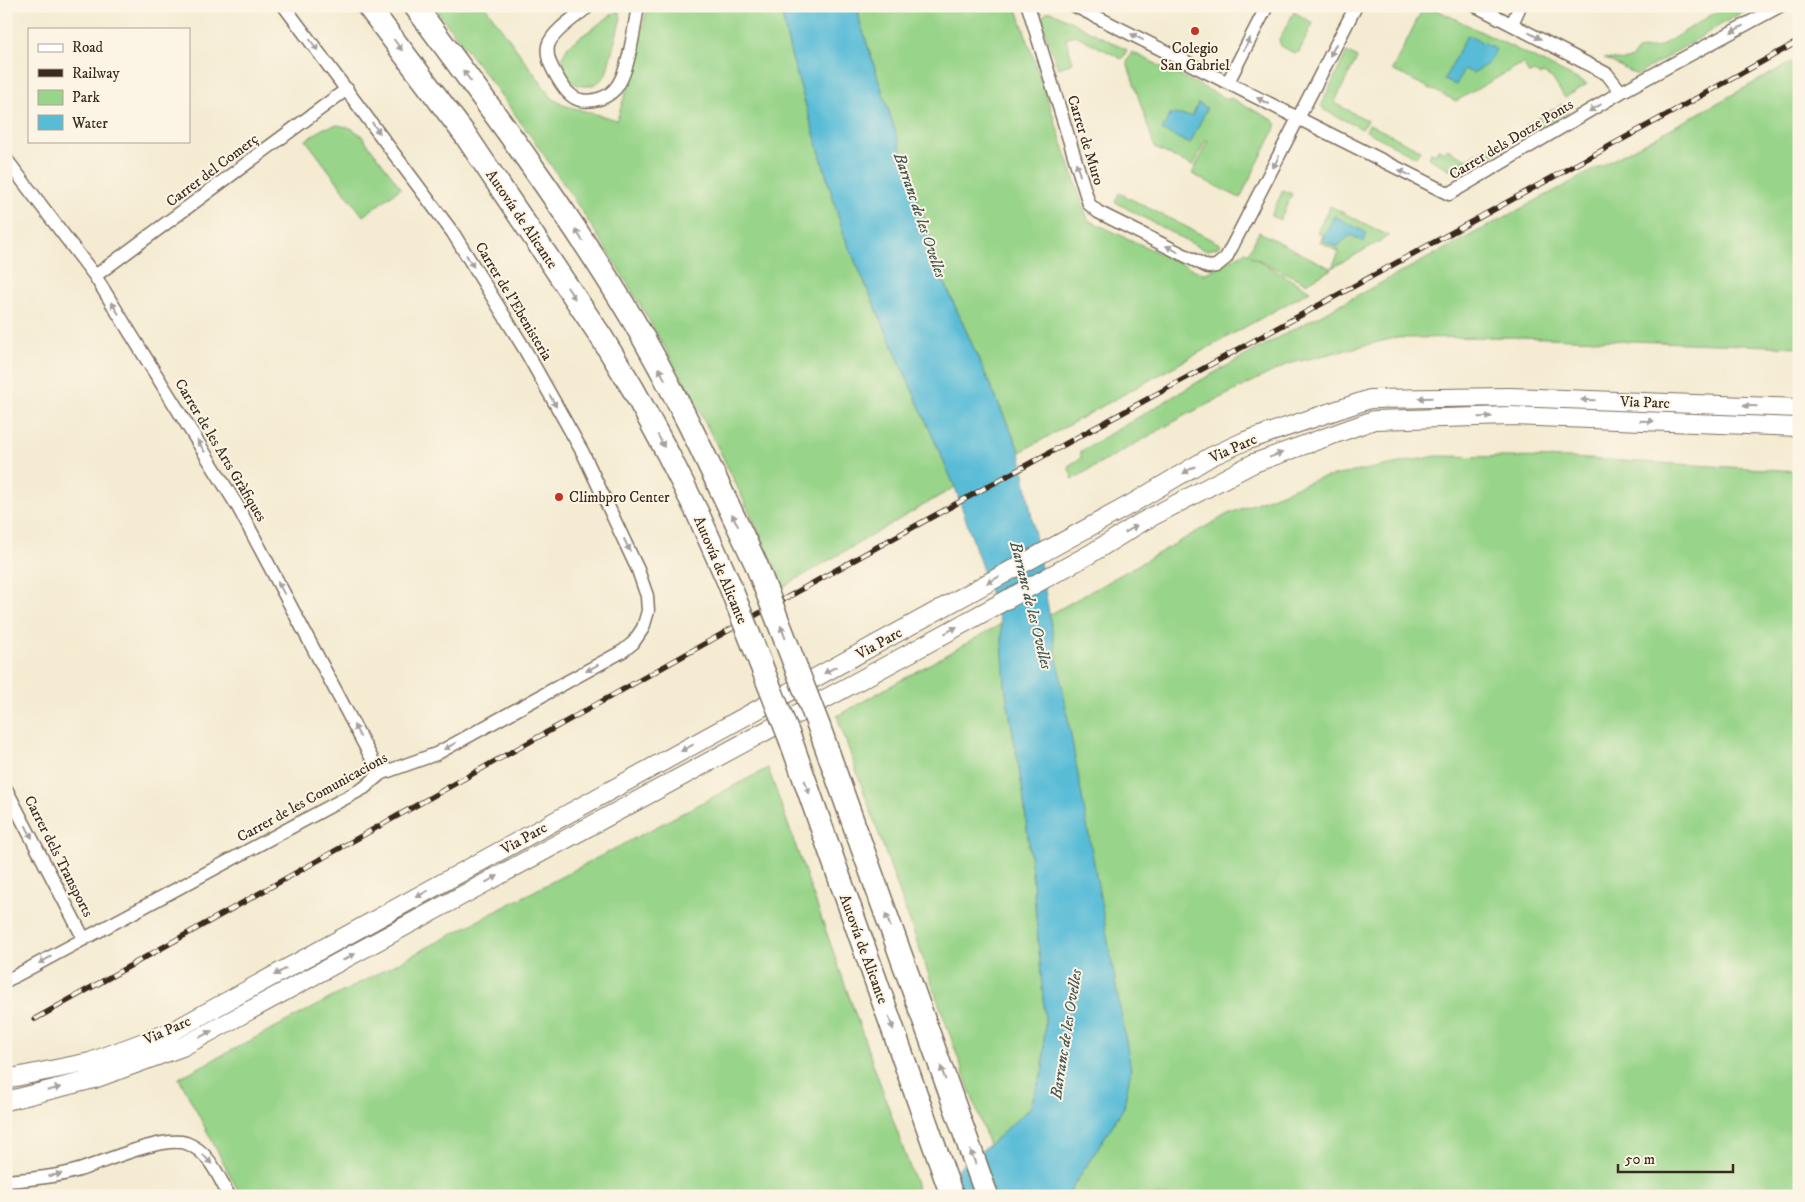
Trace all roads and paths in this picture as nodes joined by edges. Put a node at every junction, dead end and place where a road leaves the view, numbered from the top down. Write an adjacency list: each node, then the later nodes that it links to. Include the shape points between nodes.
1 (284, 6): 15 (street, Carrer de l'Ebenisteria, one-way to 15)
2 (368, 6): 31 (highway, Autovía de Alicante, one-way to 31, bridge, via 466,136 602,338 633,389 698,514 791,741)
3 (415, 6): 32 (highway, one-way to 3, bridge, via 819,726 756,564 690,426 633,321 567,217)
4 (589, 6): 5 (street, via 556,33 548,45 549,62 562,84 573,97 585,101 598,99 614,90 625,71)
5 (638, 6)
6 (1028, 6): 17 (street, Carrer de Muro, one-way to 6, via 1226,258 1216,266 1208,267 1098,212 1089,204)
7 (1075, 6): 14 (street, one-way to 7)
8 (1267, 6): 14 (street, one-way to 8)
9 (1356, 6): 17 (street, one-way to 17)
10 (1476, 6): 13 (street)
11 (1520, 6): 13 (street)
12 (1780, 6): 16 (street, Carrer dels Dotze Ponts, one-way to 16)
13 (1512, 24): 16 (street, one-way to 16, via 1607,74)
14 (1228, 82): 17 (street, one-way to 14)
15 (348, 89): 19 (street, Carrer del Comerç); 22 (street, Carrer de l'Ebenisteria, one-way to 22, via 453,233 524,348 582,453 638,570 647,596 648,610 643,628)
16 (1621, 92): 17 (street, Carrer dels Dotze Ponts, one-way to 17, via 1449,194)
17 (1298, 119)
18 (6, 159): 19 (street, Carrer de les Arts Gràfiques)
19 (95, 276): 23 (street, Carrer de les Arts Gràfiques, one-way to 19, via 238,507)
20 (1799, 408): 27 (main road, Via Parc, one-way to 27, via 1509,398 1370,399 1245,441 172,1030 90,1062)
21 (1799, 427): 28 (main road, Via Parc, one-way to 21, via 94,1079 182,1047 1254,463 1374,420 1511,416)
22 (633, 642): 23 (street, Carrer de les Comunicacions, one-way to 23, via 623,651 436,754)
23 (380, 774): 25 (street, Carrer de les Comunicacions, via 364,788)
24 (6, 789): 25 (street, Carrer dels Transports, one-way to 25)
25 (84, 938): 26 (street, Carrer de les Comunicacions, one-way to 26)
26 (6, 981)
27 (6, 1079)
28 (6, 1100)
29 (6, 1181): 30 (street, one-way to 30, via 77,1170 172,1142 186,1143 198,1150 213,1166)
30 (229, 1196)
31 (952, 1196)
32 (987, 1196)

